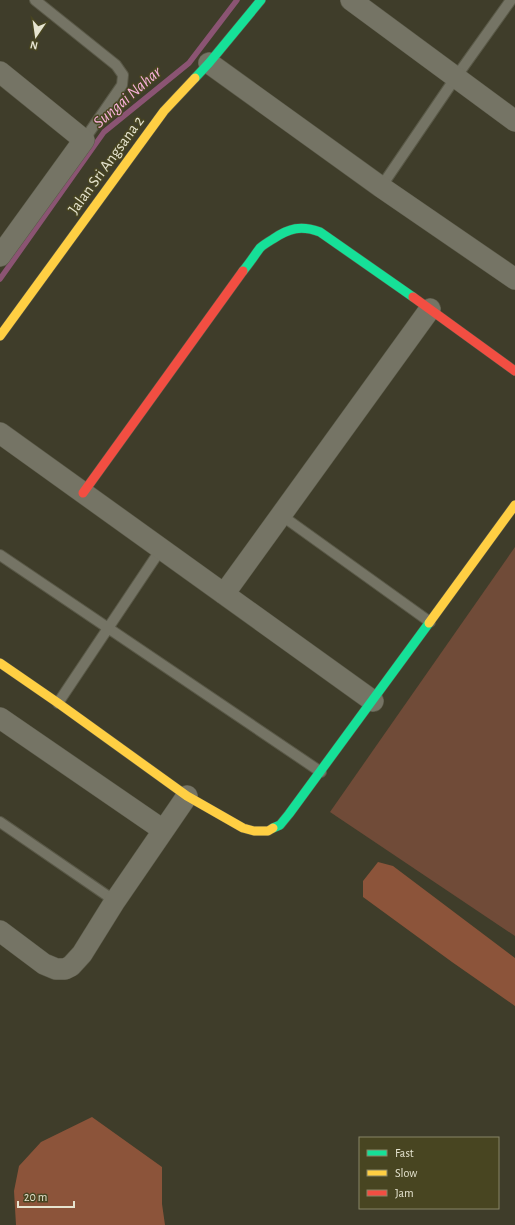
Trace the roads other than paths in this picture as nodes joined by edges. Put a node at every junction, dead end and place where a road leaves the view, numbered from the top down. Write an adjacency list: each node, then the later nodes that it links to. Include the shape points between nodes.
1 (35, 0): 9 (lane, via 116,65 123,75 122,85)
2 (261, 0): 5 (street, Jalan Sri Angsana 2)
3 (351, 0): 7 (street)
4 (511, 1): 7 (lane)
5 (209, 63): 10 (street); 14 (street, Jalan Sri Angsana 2, via 164,111)
6 (0, 72): 9 (street)
7 (456, 77): 8 (street); 10 (lane)
8 (515, 120)
9 (84, 140): 11 (street)
10 (381, 187): 12 (street)
11 (0, 256)
12 (515, 279)
13 (430, 309): 15 (street); 17 (street, via 320,232 310,228 280,233 261,247); 19 (street)
14 (0, 336)
15 (515, 372)
16 (0, 434): 17 (street)
17 (83, 493): 20 (street)
18 (515, 505): 23 (street)
19 (281, 515): 22 (street); 23 (lane)
20 (161, 549): 22 (street); 24 (lane)
21 (0, 555): 24 (lane)
22 (224, 594): 26 (street)
23 (430, 622): 26 (street)
24 (109, 627): 27 (lane); 29 (lane)
25 (0, 663): 27 (street)
26 (373, 701): 29 (street)
27 (58, 703): 30 (street)
28 (0, 718): 32 (street)
29 (321, 772): 30 (street, via 280,825 268,831 243,828)
30 (187, 796): 32 (street)
31 (0, 822): 33 (lane)
32 (163, 830): 33 (street)
33 (115, 901): 34 (street, via 82,954 65,969 56,969 44,964)
34 (0, 931)

